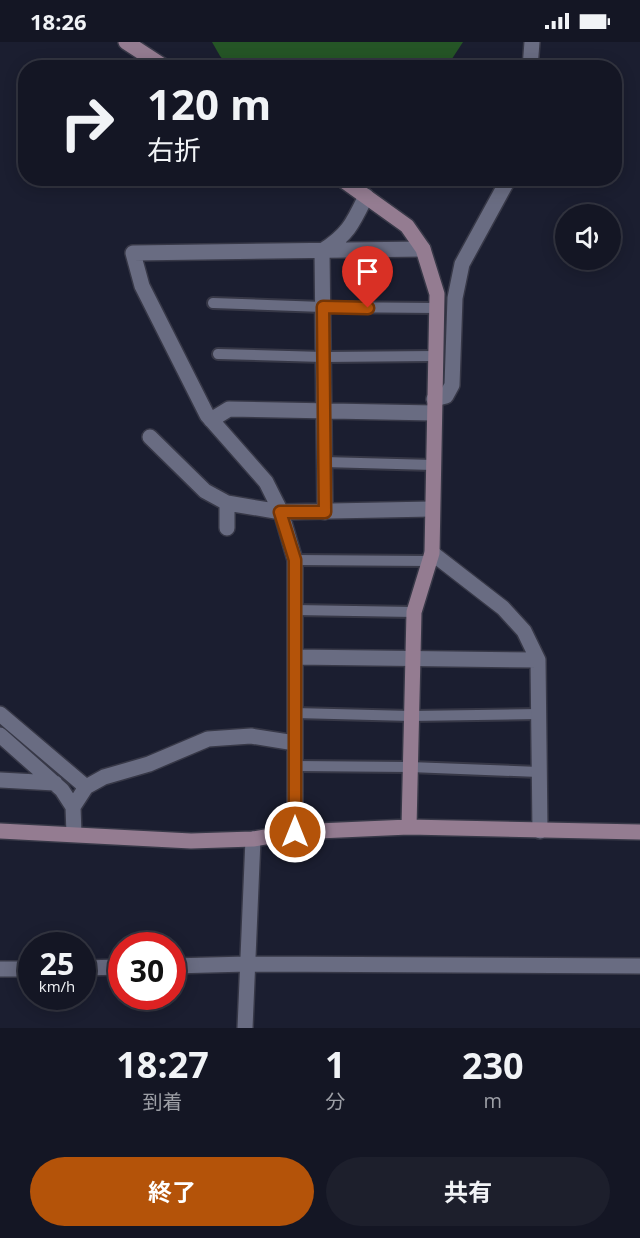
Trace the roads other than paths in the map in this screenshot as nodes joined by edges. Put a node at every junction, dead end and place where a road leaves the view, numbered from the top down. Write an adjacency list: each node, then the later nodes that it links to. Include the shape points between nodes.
1 (126, 42): 3 (street)
2 (532, 42): 4 (street)
3 (154, 60)
4 (531, 60)
5 (352, 186): 7 (street)
6 (505, 186): 16 (street, via 462,264 455,298 452,385)
7 (366, 196): 8 (street, via 407,226); 9 (street, via 340,240)
8 (423, 249): 9 (street); 12 (street, via 437,294)
9 (322, 251): 11 (street); 18 (street, via 133,253 142,286)
10 (213, 303): 11 (lane)
11 (323, 307): 12 (lane); 15 (street)
12 (436, 308): 14 (street)
13 (218, 354): 15 (lane)
14 (435, 356): 15 (lane); 16 (street)
15 (323, 357): 17 (street)
16 (434, 406): 17 (street); 21 (street)
17 (324, 411): 18 (street, via 229,409); 20 (street)
18 (211, 420): 24 (street, via 266,482)
19 (150, 437): 22 (street, via 205,491)
20 (324, 462): 21 (lane); 25 (street)
21 (433, 465): 23 (street)
22 (227, 502): 24 (street); 26 (street)
23 (432, 509): 25 (street); 27 (street)
24 (280, 512): 25 (street); 28 (street)
25 (325, 512)
26 (227, 528)
27 (431, 557): 28 (lane); 30 (street); 33 (street, via 502,608 524,631)
28 (295, 560): 29 (street)
29 (295, 610): 30 (lane); 31 (street)
30 (414, 612): 32 (street)
31 (295, 657): 32 (street); 34 (street)
32 (412, 659): 33 (street); 37 (street)
33 (538, 660): 36 (street)
34 (295, 713): 37 (lane); 39 (street)
35 (0, 714): 45 (street)
36 (539, 714): 37 (lane); 42 (street)
37 (411, 716): 41 (street)
38 (0, 735): 44 (street)
39 (295, 743): 40 (street); 45 (street, via 251,736 207,739)
40 (295, 766): 41 (lane); 50 (street)
41 (410, 767): 42 (lane); 47 (street)
42 (539, 772): 49 (street)
43 (0, 780): 44 (street)
44 (56, 783): 46 (street)
45 (86, 786): 46 (street)
46 (73, 807): 52 (street)
47 (409, 827): 49 (street); 50 (street)
48 (0, 831): 52 (street)
49 (540, 831): 51 (street)
50 (295, 832): 53 (street)
51 (640, 832)
52 (74, 834): 53 (street, via 191,841)
53 (253, 839): 54 (street)
54 (247, 964): 55 (street); 56 (street); 59 (street)
55 (186, 966)
56 (640, 966)
57 (0, 969): 58 (street)
58 (18, 969)
59 (245, 1028)

